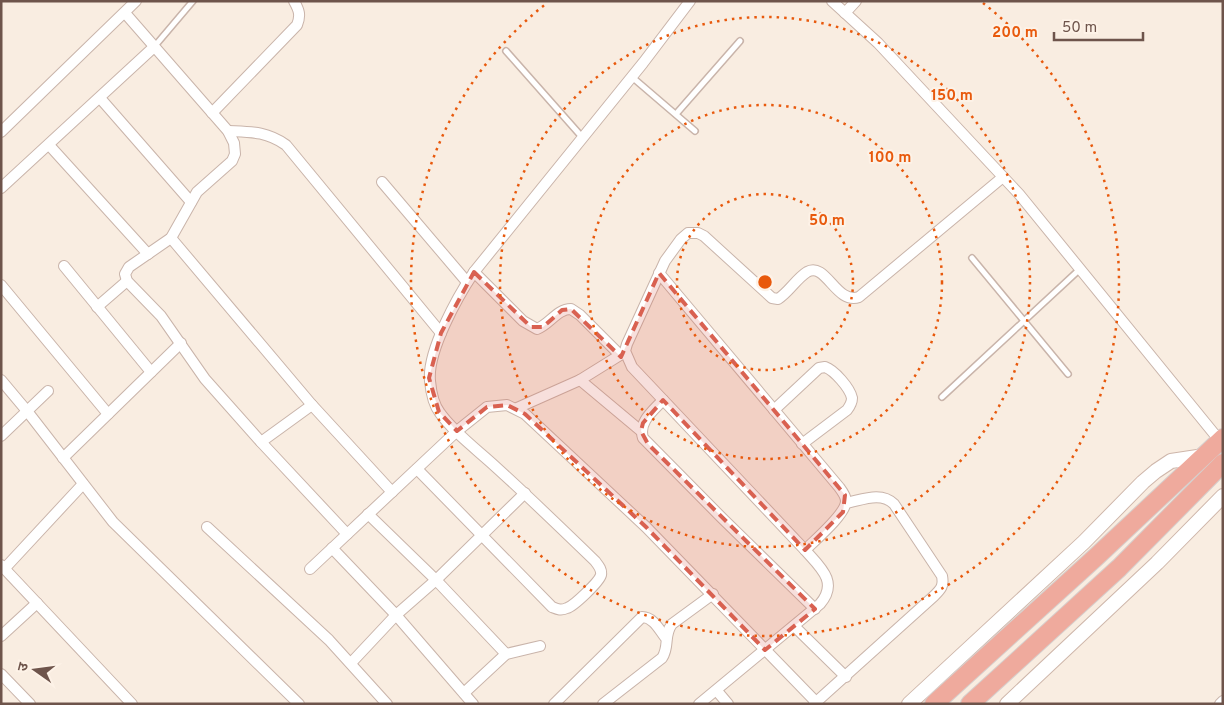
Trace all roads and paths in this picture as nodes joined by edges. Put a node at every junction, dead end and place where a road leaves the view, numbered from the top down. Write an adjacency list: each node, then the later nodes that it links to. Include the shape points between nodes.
1 (136, 1): 7 (street)
2 (193, 1): 10 (lane)
3 (294, 1): 14 (street, via 300,17 297,24)
4 (690, 1): 12 (street)
5 (832, 1): 8 (street)
6 (856, 1): 8 (street)
7 (124, 13): 10 (street); 18 (street)
8 (845, 13): 21 (street, via 878,43)
9 (740, 41): 15 (lane)
10 (154, 46): 13 (street); 14 (street)
11 (506, 51): 19 (lane)
12 (632, 76): 15 (lane); 19 (street)
13 (100, 98): 20 (street); 24 (street)
14 (212, 113): 17 (street)
15 (676, 114): 16 (lane)
16 (695, 130)
17 (228, 131): 24 (street, via 234,144 232,161 197,192); 37 (street, via 263,133 286,144)
18 (1, 132)
19 (582, 137): 30 (street)
20 (49, 144): 23 (street); 26 (street)
21 (1003, 177): 29 (street); 31 (street, via 853,299 846,297 815,270 808,272 778,299 772,298 698,232 688,233 681,239)
22 (382, 182): 33 (street)
23 (1, 188)
24 (191, 202): 25 (street)
25 (171, 238): 26 (street); 47 (street)
26 (148, 254): 32 (street, via 129,267)
27 (972, 258): 36 (lane)
28 (64, 266): 35 (street)
29 (1080, 269): 36 (lane); 55 (street)
30 (474, 272): 33 (street); 39 (street, via 531,327 543,327 562,310 571,309)
31 (658, 273): 39 (street); 49 (street)
32 (126, 281): 35 (street); 38 (street, via 161,316)
33 (467, 282): 37 (street)
34 (1, 285): 51 (street)
35 (97, 307): 40 (street)
36 (1025, 321): 41 (lane); 45 (lane)
37 (441, 333): 52 (street, via 433,358 430,385 439,412)
38 (181, 343): 40 (street); 56 (street, via 205,379)
39 (623, 353): 43 (street); 46 (street)
40 (150, 372): 51 (street)
41 (1068, 374)
42 (1, 380): 50 (street)
43 (580, 380): 48 (street); 53 (street)
44 (48, 391): 50 (street)
45 (942, 397)
46 (663, 400): 53 (street); 72 (street)
47 (312, 405): 56 (street); 63 (street)
48 (517, 408): 52 (street, via 507,405 487,407); 76 (street)
49 (774, 410): 57 (street); 57 (street, via 819,368 825,366 835,372 850,394 851,405)
50 (28, 411): 54 (street); 59 (street)
51 (108, 414): 59 (street)
52 (457, 431): 61 (street); 64 (street)
53 (641, 431): 78 (street, via 648,444)
54 (1, 436)
55 (1221, 440): 58 (highway)
56 (261, 442): 69 (street)
57 (802, 444): 66 (street, via 845,495)
58 (1204, 456): 104 (street, via 1171,461 1156,471); 105 (highway)
59 (63, 458): 62 (street)
60 (1223, 463): 106 (highway, via 1118,568)
61 (417, 468): 63 (street); 70 (street)
62 (83, 484): 73 (street); 97 (street, via 120,528)
63 (392, 492): 67 (street)
64 (525, 494): 70 (street); 70 (street, via 600,567 599,579 573,605 559,610 552,607)
65 (1223, 496): 107 (street)
66 (846, 503): 72 (street, via 842,512); 88 (street, via 877,497 889,499 944,583)
67 (368, 514): 69 (street); 75 (street)
68 (207, 527): 86 (street, via 287,599)
69 (347, 534): 71 (street)
70 (481, 536): 75 (street)
71 (332, 548): 74 (street); 79 (street)
72 (805, 550): 78 (street, via 827,579 826,597)
73 (3, 567): 77 (street)
74 (310, 569)
75 (436, 580): 79 (street); 85 (street)
76 (713, 594): 82 (street, via 672,624); 84 (street)
77 (37, 603): 81 (street); 90 (street)
78 (815, 608): 80 (street)
79 (396, 615): 86 (street); 91 (street)
80 (794, 626): 84 (street); 88 (street)
81 (1, 636)
82 (665, 637): 100 (street, via 652,620 642,617); 101 (street, via 662,658)
83 (540, 646): 85 (street)
84 (765, 650): 89 (street); 93 (street)
85 (506, 654): 91 (street)
86 (351, 663): 98 (street)
87 (1, 674): 94 (street)
88 (846, 677): 93 (street)
89 (717, 691): 102 (street); 103 (street)
90 (120, 693): 95 (street); 96 (street)
91 (464, 694): 99 (street)
92 (1223, 701): 108 (street)
93 (815, 703)
94 (30, 704)
95 (126, 704)
96 (132, 704)
97 (299, 704)
98 (387, 704)
99 (473, 704)
100 (554, 704)
101 (603, 704)
102 (699, 704)
103 (728, 704)
104 (909, 704)
105 (934, 704)
106 (970, 704)
107 (1007, 704)
108 (1220, 704)

